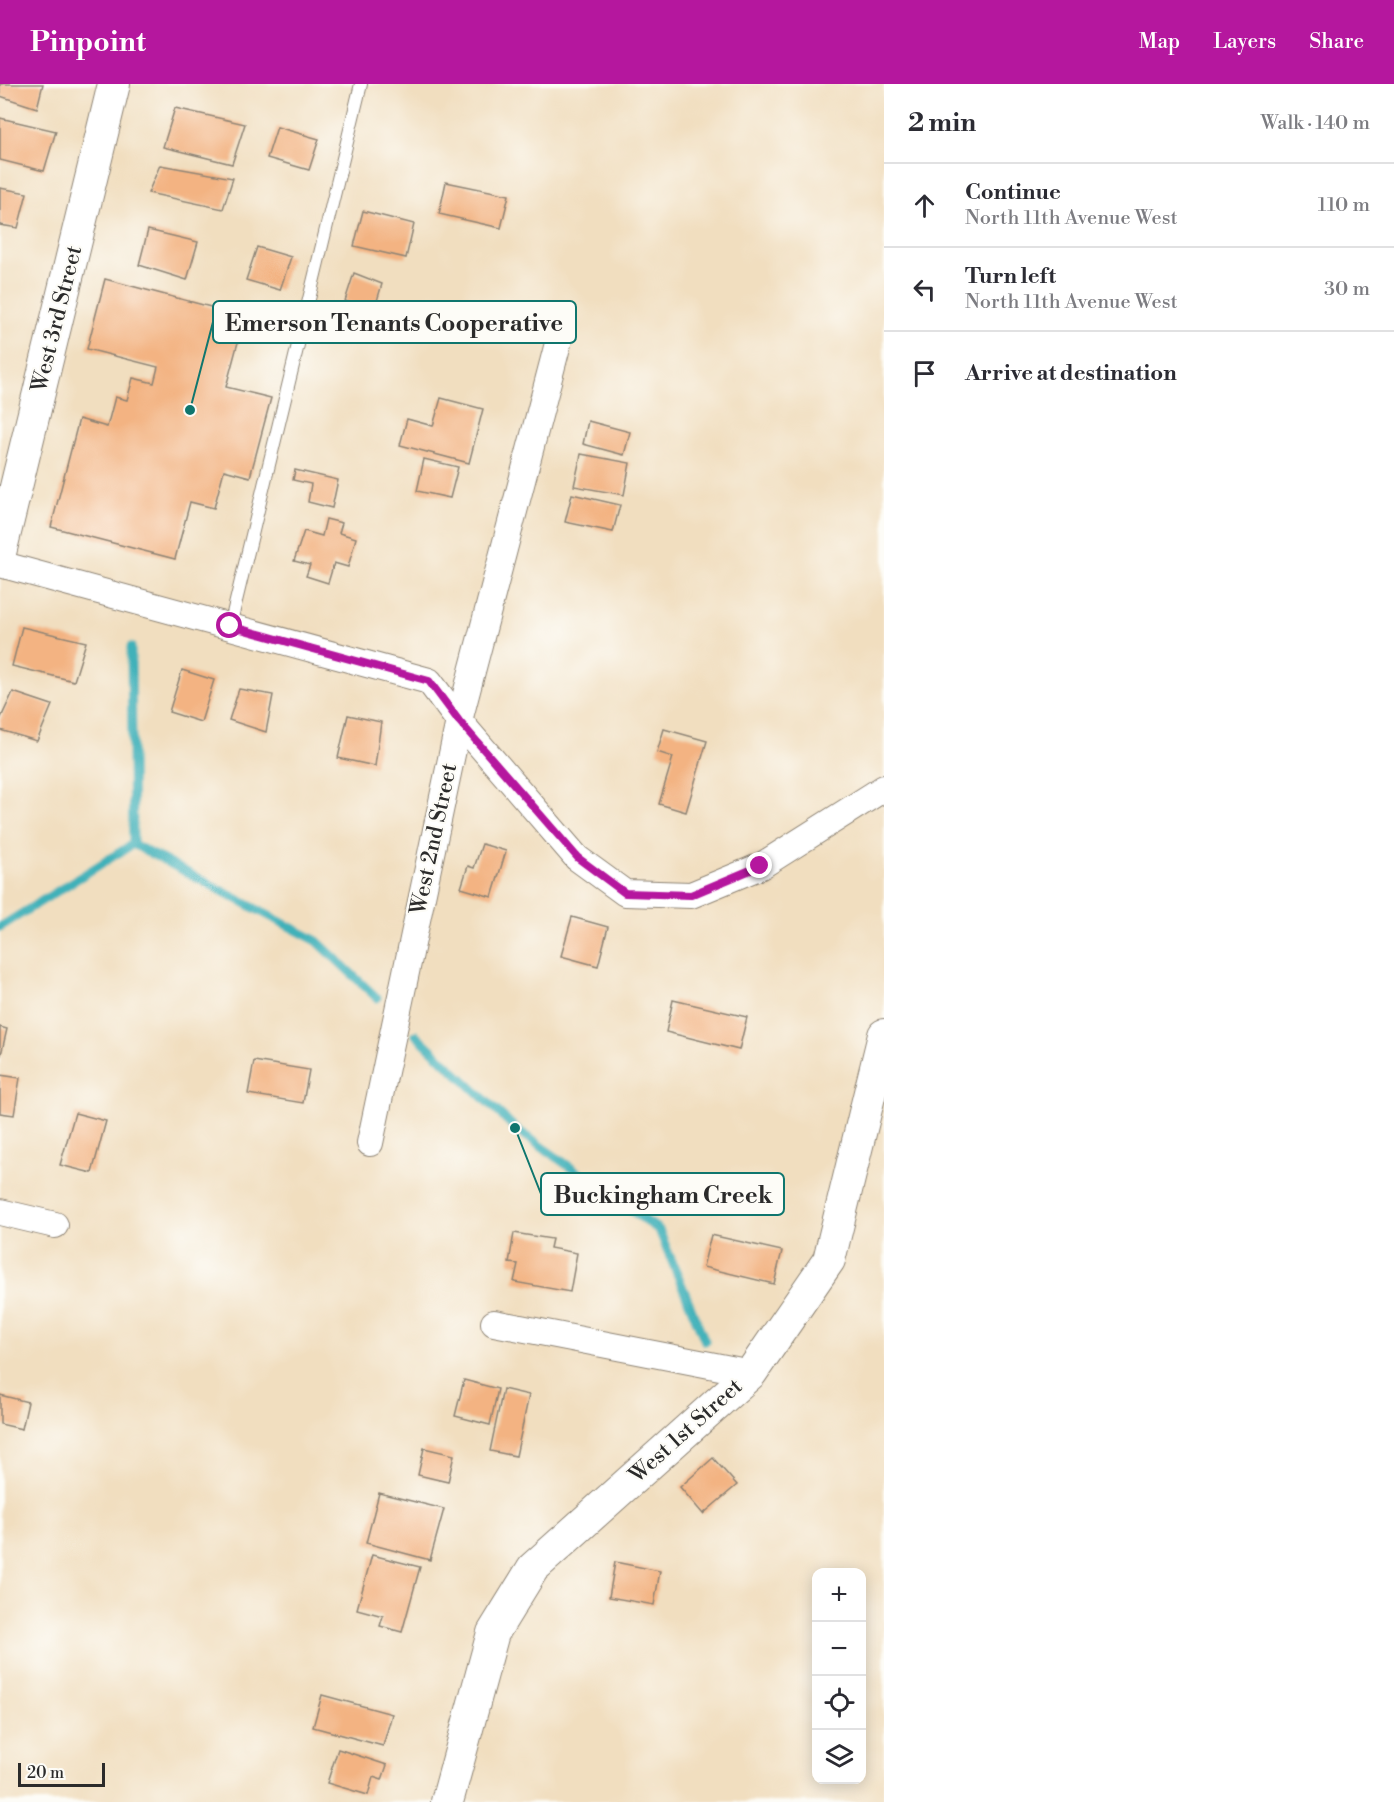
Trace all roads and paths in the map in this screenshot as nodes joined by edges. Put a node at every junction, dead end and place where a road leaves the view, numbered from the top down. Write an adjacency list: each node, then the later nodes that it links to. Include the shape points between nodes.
1 (114, 84): 4 (street, West 3rd Street)
2 (361, 84): 6 (lane)
3 (562, 328): 7 (street, West 2nd Street)
4 (0, 553)
5 (0, 564): 6 (street)
6 (230, 626): 7 (street, via 429,681)
7 (459, 721): 8 (street, via 578,858 625,893 691,895 760,866); 10 (street, West 2nd Street)
8 (884, 788)
9 (884, 1035): 14 (street, West 1st Street, via 829,1260)
10 (370, 1143)
11 (0, 1212): 12 (street)
12 (55, 1225)
13 (494, 1323): 14 (street)
14 (750, 1373): 15 (street, West 1st Street, via 533,1568 493,1633)
15 (447, 1802)

